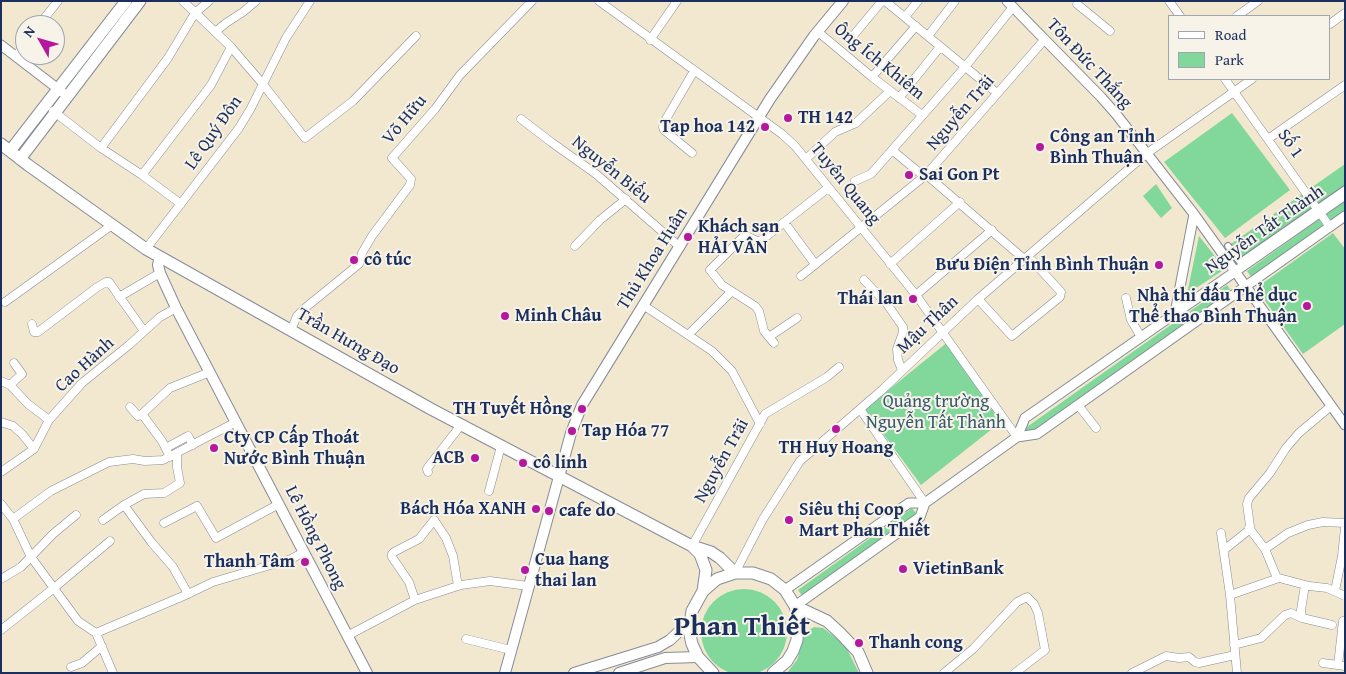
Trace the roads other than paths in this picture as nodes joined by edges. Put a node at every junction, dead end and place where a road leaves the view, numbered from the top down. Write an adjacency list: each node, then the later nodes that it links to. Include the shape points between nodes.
1 (58, 1): 21 (street)
2 (126, 1): 47 (main road)
3 (140, 1): 51 (main road)
4 (183, 1): 19 (street)
5 (209, 1): 19 (street)
6 (256, 1): 29 (street)
7 (310, 1): 45 (street, Lê Quý Đôn)
8 (532, 1): 107 (street, Võ Hữu, via 460,74 392,158 411,179 410,185 372,236 359,264 305,308)
9 (598, 1): 34 (street, Tuyên Quang)
10 (677, 1): 34 (street)
11 (843, 1): 27 (main road, Thủ Khoa Huân)
12 (884, 1): 24 (street); 31 (street)
13 (918, 1): 24 (street)
14 (955, 1): 32 (street)
15 (1169, 1): 22 (street)
16 (1258, 1): 23 (street)
17 (1077, 2): 28 (street)
18 (1010, 4): 33 (street, Tôn Đức Thắng); 40 (street)
19 (195, 13): 29 (street); 60 (street, via 168,58)
20 (1345, 13): 25 (street)
21 (48, 15)
22 (1179, 15)
23 (1238, 15)
24 (905, 17): 26 (street)
25 (1331, 23)
26 (916, 26): 32 (street); 42 (street)
27 (817, 31): 42 (street, Ông Ích Khiêm); 56 (main road, Thủ Khoa Huân)
28 (1110, 31)
29 (215, 32): 36 (street)
30 (416, 36): 45 (street, via 353,101 304,138)
31 (853, 36)
32 (928, 36): 37 (street)
33 (1045, 39): 50 (street, Nguyễn Trãi); 63 (street, Tôn Đức Thắng, via 1101,97)
34 (650, 40): 41 (street, Tuyên Quang)
35 (1, 44): 38 (street)
36 (231, 47): 45 (street); 66 (street, via 211,85)
37 (940, 47): 40 (street); 52 (street)
38 (15, 55)
39 (28, 65): 47 (street)
40 (965, 67): 50 (street); 55 (street)
41 (694, 71): 56 (street, Tuyên Quang); 62 (street, via 663,127)
42 (872, 77): 48 (street, Ông Ích Khiêm)
43 (1226, 80): 49 (street, Số 1)
44 (1250, 80): 49 (street, Mậu Thân)
45 (262, 84): 74 (street, Lê Quý Đôn, via 239,128)
46 (1345, 85): 58 (street)
47 (57, 88): 51 (street); 53 (main road)
48 (890, 91): 52 (street, Ông Ích Khiêm); 65 (street, via 856,123 835,132)
49 (1234, 91): 58 (street, Số 1); 63 (street, Mậu Thân)
50 (997, 93): 67 (street, Nguyễn Trãi)
51 (68, 96): 54 (main road)
52 (899, 98): 55 (street, Ông Ích Khiêm)
53 (45, 105): 54 (street); 59 (main road)
54 (56, 112): 60 (street); 64 (main road)
55 (922, 115): 61 (street)
56 (758, 118): 65 (street, Tuyên Quang, via 782,134); 85 (main road, Thủ Khoa Huân)
57 (522, 119): 72 (street, Nguyễn Biểu)
58 (1268, 139): 75 (street, Số 1)
59 (6, 147): 64 (main road, Trần Hưng Đạo)
60 (101, 148): 66 (street)
61 (892, 150): 67 (street, via 920,174); 68 (street, via 869,176)
62 (692, 152)
63 (1146, 154): 76 (street, Tôn Đức Thắng); 88 (street, Mậu Thân)
64 (20, 159): 79 (main road, Trần Hưng Đạo)
65 (806, 159): 69 (street, Tuyên Quang)
66 (142, 175): 74 (street)
67 (926, 175): 73 (street); 80 (street, Nguyễn Trãi)
68 (855, 181)
69 (828, 188): 78 (street); 80 (street, Tuyên Quang)
70 (1345, 188): 75 (street)
71 (1345, 195): 75 (street, Nguyễn Tất Thành)
72 (626, 199): 83 (street); 85 (street, Nguyễn Biểu)
73 (960, 202): 82 (street); 90 (street)
74 (182, 204): 86 (street, Lê Quý Đôn)
75 (1318, 210): 81 (street, Số 1); 84 (street, via 1240,262); 91 (street, Nguyễn Tất Thành)
76 (1194, 214): 91 (street, Tôn Đức Thắng); 104 (street)
77 (1345, 216): 81 (street, Nguyễn Tất Thành)
78 (784, 222): 89 (street); 96 (street, via 759,242 745,235 710,270)
79 (112, 225): 86 (main road, Trần Hưng Đạo); 101 (street)
80 (861, 227): 89 (street, Nguyễn Trãi); 90 (street, Tuyên Quang)
81 (1330, 227): 95 (street, Nguyễn Tất Thành)
82 (992, 230): 88 (street); 97 (street)
83 (575, 246)
84 (1228, 246)
85 (680, 247): 102 (main road, Thủ Khoa Huân)
86 (146, 249): 87 (main road, Trần Hưng Đạo)
87 (160, 257): 92 (main road, Lê Hồng Phong); 107 (main road, Trần Hưng Đạo)
88 (1026, 257): 100 (street, Mậu Thân); 100 (street, via 1060,292 1060,297 1012,336)
89 (815, 264): 93 (street, Nguyễn Trãi)
90 (890, 264): 97 (street, Tuyên Quang)
91 (1235, 271): 95 (street, Tôn Đức Thắng); 104 (street, Nguyễn Tất Thành)
92 (160, 273): 98 (street); 103 (main road, Lê Hồng Phong)
93 (801, 276)
94 (864, 280): 114 (street, via 903,327 897,349)
95 (1246, 286): 118 (street, Nguyễn Tất Thành); 119 (street)
96 (731, 292): 105 (street, via 755,306 764,331 771,340); 110 (street)
97 (916, 295): 108 (street, Tuyên Quang)
98 (119, 297): 106 (street, via 106,282 38,332 34,332); 109 (street)
99 (1126, 298): 111 (street, via 1131,320)
100 (978, 299): 108 (street, Mậu Thân)
101 (5, 302)
102 (643, 305): 110 (street); 138 (main road, Thủ Khoa Huân, via 582,405)
103 (176, 308): 109 (street, Cao Hành); 115 (main road, Lê Hồng Phong)
104 (1175, 313): 111 (street, Nguyễn Tất Thành)
105 (797, 318)
106 (32, 324)
107 (291, 330): 127 (main road, Trần Hưng Đạo)
108 (943, 331): 114 (street, Mậu Thân); 130 (street, Tuyên Quang)
109 (144, 332): 123 (street, Cao Hành, via 82,383)
110 (688, 335): 126 (street, via 712,351 732,372)
111 (1141, 337): 130 (street, Nguyễn Tất Thành, via 1025,418)
112 (14, 363): 117 (street, via 22,374)
113 (839, 368): 126 (street, Nguyễn Trãi, via 765,414)
114 (902, 370): 121 (street, Mậu Thân)
115 (210, 372): 122 (street, via 170,388); 125 (main road, Lê Hồng Phong)
116 (1, 381): 117 (street)
117 (10, 386): 123 (street)
118 (1078, 404): 129 (street); 130 (street, Nguyễn Tất Thành, via 1037,434)
119 (1331, 406): 128 (street); 149 (street, via 1294,436 1250,496 1247,504)
120 (130, 407): 122 (street, via 138,416)
121 (860, 409): 140 (street); 158 (street, Mậu Thân, via 800,461 763,519)
122 (142, 414): 133 (street)
123 (50, 420): 134 (street, Cao Hành)
124 (1, 422): 134 (street, via 13,426)
125 (236, 422): 131 (street); 141 (main road, Lê Hồng Phong)
126 (760, 424): 153 (street, Nguyễn Trãi)
127 (461, 425): 132 (main road, Trần Hưng Đạo); 137 (street, via 429,466)
128 (1345, 425)
129 (1096, 428)
130 (1017, 437): 140 (street, Nguyễn Tất Thành)
131 (193, 445): 133 (street, via 188,436); 135 (street)
132 (501, 446): 138 (main road, Trần Hưng Đạo); 139 (street)
133 (166, 448): 135 (street)
134 (34, 449): 136 (street, Cao Hành)
135 (174, 455): 142 (street, via 180,483 164,494 144,494); 145 (street, via 163,460 109,462 50,491)
136 (1, 472)
137 (428, 472)
138 (559, 476): 153 (main road, Trần Hưng Đạo); 163 (main road, Thủ Khoa Huân)
139 (489, 491)
140 (925, 503): 165 (street, Nguyễn Tất Thành, via 909,503); 172 (street, Nguyễn Tất Thành, via 920,517)
141 (279, 504): 147 (street, via 216,538 197,506); 156 (main road, Lê Hồng Phong)
142 (124, 505): 146 (street); 168 (street, via 153,546 173,567)
143 (2, 506): 145 (street)
144 (76, 515): 157 (street)
145 (13, 519): 157 (street)
146 (103, 520)
147 (164, 523)
148 (1345, 523): 154 (street, via 1308,525)
149 (1250, 528): 154 (street); 155 (street)
150 (1345, 528): 167 (street)
151 (1221, 533): 155 (street)
152 (110, 541): 164 (street)
153 (692, 546): 158 (main road, Trần Hưng Đạo, via 711,552); 166 (main road, via 700,554 706,570)
154 (1265, 549): 159 (street)
155 (1224, 550): 169 (street)
156 (304, 552): 168 (street, via 213,582); 179 (main road, Lê Hồng Phong)
157 (31, 557): 160 (street); 164 (street)
158 (735, 573): 165 (main road, via 753,573 770,579); 166 (main road, via 717,579)
159 (1277, 578): 161 (street); 169 (street)
160 (1, 579)
161 (1305, 585): 167 (street); 173 (street)
162 (458, 586): 163 (street, via 490,581); 171 (street); 171 (street, via 446,538 434,520 418,539 392,554 410,582)
163 (528, 586): 183 (main road, Thủ Khoa Huân)
164 (54, 588): 177 (street); 178 (street, via 78,621)
165 (785, 590): 172 (main road)
166 (702, 591): 175 (main road)
167 (1335, 591): 170 (street)
168 (188, 594): 178 (street)
169 (1230, 595): 181 (street)
170 (1345, 596)
171 (415, 600): 179 (street)
172 (795, 606): 195 (main road, via 797,640 786,661); 196 (main road, via 840,632 858,652)
173 (1302, 618): 176 (street); 181 (street, via 1289,614 1261,638)
174 (1343, 620): 187 (street)
175 (689, 622): 185 (main road, via 690,637); 192 (main road, via 658,647)
176 (1332, 625)
177 (1, 630)
178 (96, 633): 182 (street)
179 (347, 636): 190 (main road, Lê Hồng Phong)
180 (466, 639): 183 (street)
181 (1234, 645): 184 (street)
182 (102, 646): 188 (street, via 82,663); 189 (street)
183 (511, 650): 191 (main road, Thủ Khoa Huân)
184 (1235, 655): 199 (street, via 1199,663 1189,657 1166,656); 200 (street)
185 (698, 657): 193 (main road, via 666,658); 194 (main road)
186 (1323, 663): 187 (street)
187 (1341, 666)
188 (71, 667)
189 (113, 673)
190 (367, 673)
191 (505, 673)
192 (574, 673)
193 (619, 673)
194 (713, 673)
195 (773, 673)
196 (867, 673)
197 (944, 673): 198 (street, via 1027,597 1038,613 1045,650)
198 (1015, 673)
199 (1132, 673)
200 (1237, 673)

